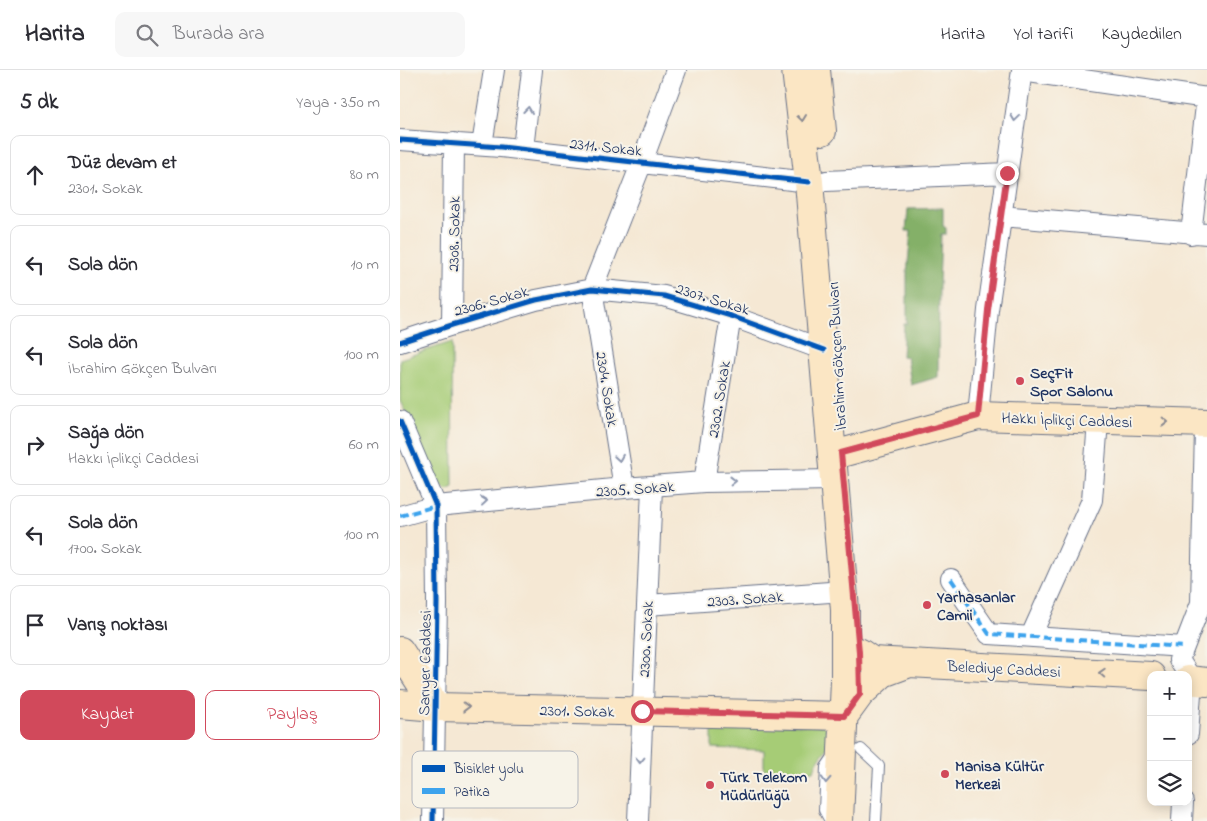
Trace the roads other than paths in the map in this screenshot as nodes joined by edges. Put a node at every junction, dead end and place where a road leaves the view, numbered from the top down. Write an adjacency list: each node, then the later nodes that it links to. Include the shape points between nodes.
1 (494, 70): 10 (street)
2 (532, 70): 11 (street, one-way to 2)
3 (676, 70): 12 (street)
4 (796, 70): 14 (main road, İbrahim Gökçen Bulvarı, one-way to 14)
5 (816, 70): 14 (main road, İbrahim Gökçen Bulvarı)
6 (1022, 70): 7 (street); 13 (street, one-way to 13)
7 (1207, 97): 16 (street)
8 (400, 140): 9 (street, 2311. Sokak)
9 (454, 143): 10 (street, 2311. Sokak); 19 (street, 2308. Sokak)
10 (482, 145): 11 (street, 2311. Sokak)
11 (523, 149): 12 (street, 2311. Sokak)
12 (642, 162): 14 (street, 2311. Sokak); 17 (street)
13 (1007, 173): 14 (street, 2311. Sokak); 15 (street)
14 (817, 181): 21 (main road, İbrahim Gökçen Bulvarı); 26 (main road, İbrahim Gökçen Bulvarı)
15 (1001, 216): 16 (street); 22 (street)
16 (1199, 234)
17 (592, 290): 18 (street, 2307. Sokak, via 664,296); 19 (street, 2306. Sokak, via 536,300); 30 (street, 2304. Sokak, one-way to 30)
18 (731, 316): 21 (street, 2307. Sokak); 28 (street, 2302. Sokak)
19 (452, 324): 20 (street, 2306. Sokak)
20 (400, 342)
21 (824, 350): 27 (main road, İbrahim Gökçen Bulvarı)
22 (978, 416): 23 (main road, Hakkı İplikçi Caddesi); 26 (main road, Hakkı İplikçi Caddesi)
23 (1098, 421): 25 (main road, Hakkı İplikçi Caddesi, one-way to 25); 37 (street, via 1092,500)
24 (400, 422): 31 (street)
25 (1207, 423): 35 (street)
26 (841, 453): 40 (main road, İbrahim Gökçen Bulvarı)
27 (834, 480): 28 (street, 2305. Sokak, one-way to 27); 34 (main road, İbrahim Gökçen Bulvarı)
28 (704, 482): 29 (street, 2305. Sokak)
29 (652, 487): 30 (street, 2305. Sokak); 36 (street, 2300. Sokak)
30 (624, 488): 31 (street, 2305. Sokak, one-way to 30)
31 (436, 506): 32 (street, 2305. Sokak); 46 (street, Sarıyer Caddesi)
32 (400, 516)
33 (951, 579): 37 (street, via 989,634)
34 (844, 591): 36 (street, 2303. Sokak); 48 (main road, İbrahim Gökçen Bulvarı)
35 (1204, 603): 38 (street)
36 (647, 605): 47 (street, 2300. Sokak)
37 (1031, 636): 38 (street)
38 (1184, 647): 43 (street, via 1179,660)
39 (400, 651): 46 (main road)
40 (859, 652): 41 (main road, Belediye Caddesi, via 872,661); 44 (main road, İbrahim Gökçen Bulvarı)
41 (909, 663): 42 (main road, Belediye Caddesi, one-way to 41); 44 (main road, via 883,673)
42 (1147, 676)
43 (1196, 681): 49 (street)
44 (860, 694): 48 (main road); 50 (main road, İbrahim Gökçen Bulvarı)
45 (400, 704): 46 (main road, 2301. Sokak)
46 (436, 707): 47 (main road, 2301. Sokak, one-way to 47); 51 (street, Sarıyer Caddesi)
47 (642, 711): 48 (main road, 2301. Sokak); 55 (street, 2300. Sokak, one-way to 55)
48 (844, 716): 50 (main road, İbrahim Gökçen Bulvarı)
49 (1191, 716)
50 (852, 746): 56 (lane, one-way to 56, via 826,767 824,810); 57 (main road, İbrahim Gökçen Bulvarı); 58 (main road, İbrahim Gökçen Bulvarı); 59 (lane, via 879,766)
51 (435, 751)
52 (1183, 806): 60 (street)
53 (433, 808): 54 (street, Sarıyer Caddesi)
54 (433, 821)
55 (638, 821)
56 (830, 821)
57 (839, 821)
58 (858, 821)
59 (876, 821)
60 (1182, 821)

